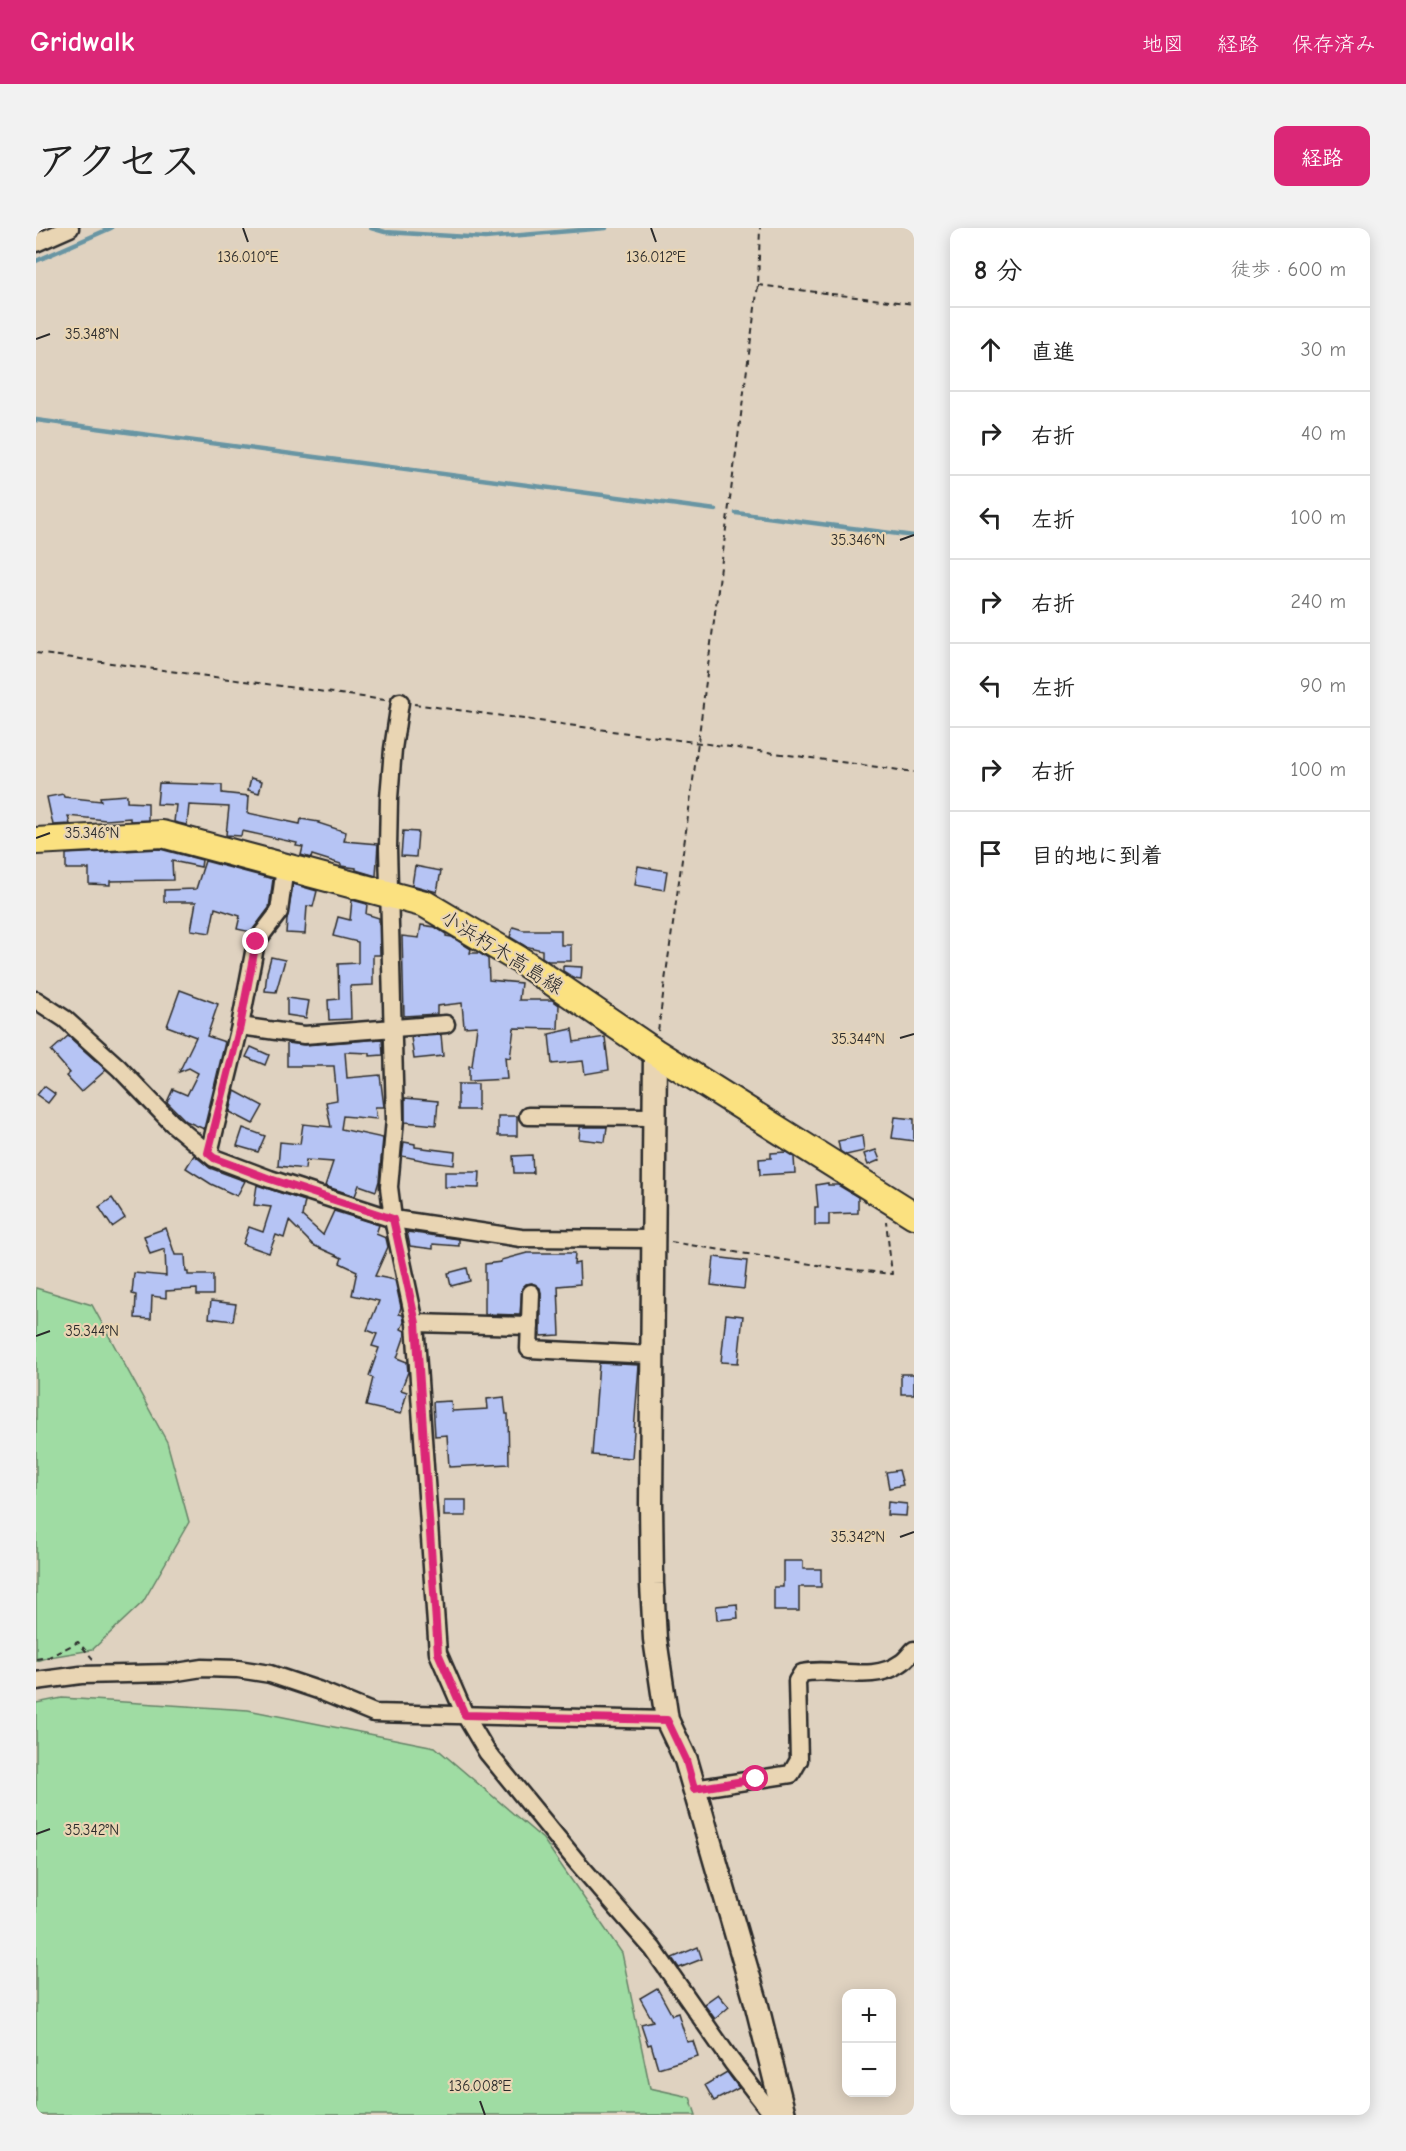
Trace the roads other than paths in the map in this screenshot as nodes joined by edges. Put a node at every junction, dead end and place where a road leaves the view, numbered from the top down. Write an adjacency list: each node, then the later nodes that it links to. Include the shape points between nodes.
1 (70, 228): 2 (street)
2 (36, 243)
3 (400, 702): 6 (street, via 389,798)
4 (36, 841): 5 (main road, 小浜朽木高島線, via 162,834)
5 (285, 867): 6 (main road, 小浜朽木高島線); 9 (street, via 279,912 256,942)
6 (390, 894): 10 (street); 11 (main road, 小浜朽木高島線, via 425,904 493,944)
7 (36, 1000): 14 (street, via 65,1019)
8 (446, 1024): 10 (street)
9 (240, 1026): 10 (street, via 304,1035); 14 (street)
10 (393, 1028): 16 (street, via 395,1119 389,1187)
11 (655, 1052): 13 (main road); 15 (main road, 小浜朽木高島線)
12 (528, 1116): 13 (street)
13 (654, 1117): 17 (main road)
14 (208, 1153): 16 (street, via 270,1179)
15 (914, 1215)
16 (393, 1219): 17 (street, via 521,1238); 19 (street)
17 (653, 1239): 21 (main road)
18 (531, 1293): 20 (street)
19 (416, 1323): 20 (street); 24 (street, via 438,1653)
20 (530, 1326): 21 (street, via 529,1349)
21 (652, 1355): 25 (main road, via 651,1584)
22 (914, 1650): 26 (street, via 900,1664 878,1672 802,1673 797,1681 799,1760 791,1774)
23 (36, 1681): 24 (street, via 81,1675 238,1669 270,1674 374,1713)
24 (465, 1715): 25 (street); 27 (street, via 487,1752 653,1949)
25 (667, 1720): 26 (main road, via 686,1760)
26 (694, 1789): 28 (main road, via 756,2002)
27 (773, 2115)
28 (784, 2115)

